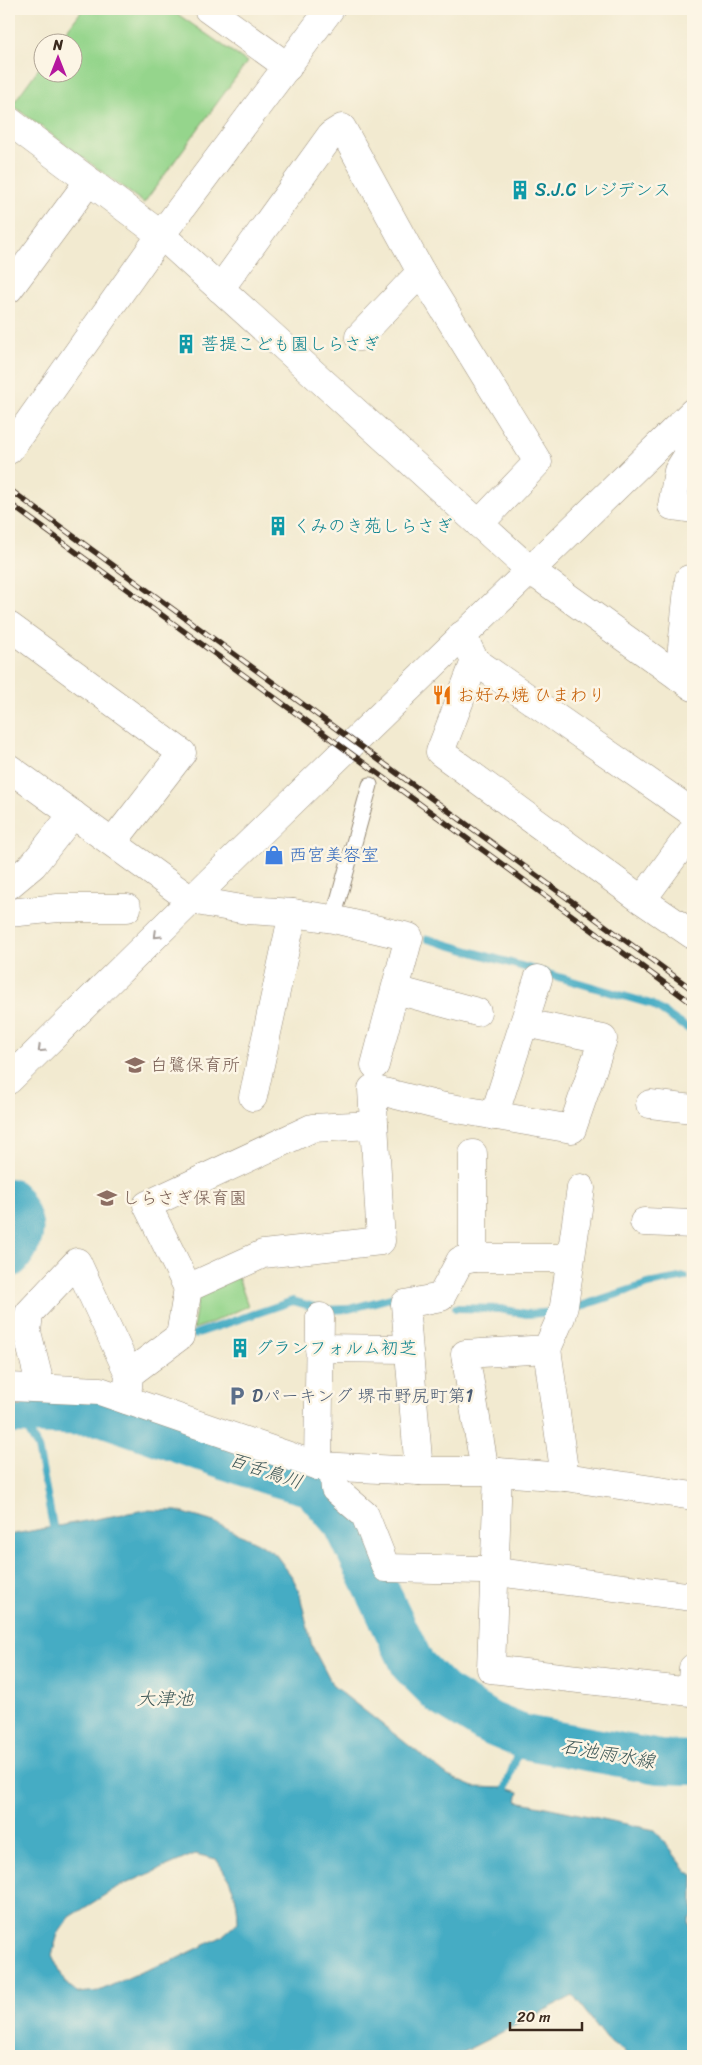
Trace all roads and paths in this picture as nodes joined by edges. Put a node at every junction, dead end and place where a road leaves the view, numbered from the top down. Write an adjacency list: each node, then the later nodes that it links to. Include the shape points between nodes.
1 (330, 9): 3 (street)
2 (212, 10): 3 (street)
3 (288, 67): 6 (street)
4 (9, 121): 5 (street)
5 (89, 181): 6 (street); 8 (street)
6 (161, 235): 9 (street); 12 (street)
7 (421, 272): 9 (street, via 342,128 331,135); 10 (street); 14 (street, via 538,462)
8 (9, 289)
9 (220, 289): 14 (street)
10 (359, 337)
11 (684, 421): 13 (street, via 691,450 678,471 672,506); 15 (street)
12 (9, 450)
13 (693, 509)
14 (479, 524): 15 (street)
15 (530, 570): 18 (street); 20 (street)
16 (693, 579): 20 (street, via 689,579)
17 (9, 626): 26 (street, via 182,753)
18 (462, 635): 19 (street); 28 (street)
19 (475, 661): 23 (street); 29 (street, via 440,752)
20 (686, 682)
21 (9, 768): 24 (street)
22 (370, 785): 33 (lane)
23 (693, 813)
24 (73, 814): 26 (street); 27 (street, via 33,865)
25 (693, 830): 29 (street)
26 (113, 842): 28 (street)
27 (9, 886)
28 (191, 900): 32 (street, via 247,910); 40 (street, one-way to 40)
29 (642, 900): 34 (street)
30 (127, 908): 31 (street, via 58,908)
31 (9, 913)
32 (293, 913): 33 (street); 41 (street)
33 (333, 919): 36 (street, via 410,937)
34 (693, 935)
35 (538, 980): 38 (street)
36 (396, 990): 37 (street); 39 (street)
37 (477, 1012)
38 (524, 1024): 44 (street); 44 (street, via 603,1039 572,1129)
39 (375, 1065)
40 (9, 1080)
41 (253, 1097)
42 (650, 1104): 43 (street)
43 (693, 1108)
44 (494, 1116): 45 (street, via 372,1089)
45 (374, 1125): 52 (street, via 381,1241 263,1254); 52 (street, via 312,1128 147,1204)
46 (473, 1154): 50 (street)
47 (581, 1188): 51 (street)
48 (644, 1222): 49 (street)
49 (693, 1224)
50 (473, 1258): 51 (street); 55 (street, via 460,1261 441,1297 404,1304)
51 (570, 1258): 56 (street, via 562,1311)
52 (188, 1288): 58 (street, via 180,1336)
53 (320, 1317): 54 (street)
54 (319, 1348): 55 (street); 60 (street)
55 (408, 1349): 61 (street)
56 (547, 1349): 62 (street, via 465,1354); 63 (street)
57 (9, 1387): 59 (street)
58 (128, 1387): 59 (street, via 100,1391); 59 (street, via 77,1262 30,1313 26,1332); 60 (street)
59 (41, 1388)
60 (325, 1467): 61 (street); 65 (street, via 335,1489 365,1515 386,1568)
61 (419, 1471): 62 (street)
62 (491, 1472): 63 (street); 65 (street)
63 (565, 1477): 64 (street)
64 (693, 1496)
65 (494, 1573): 66 (street); 67 (street, via 491,1668 691,1692)
66 (693, 1597)
67 (693, 1668)

